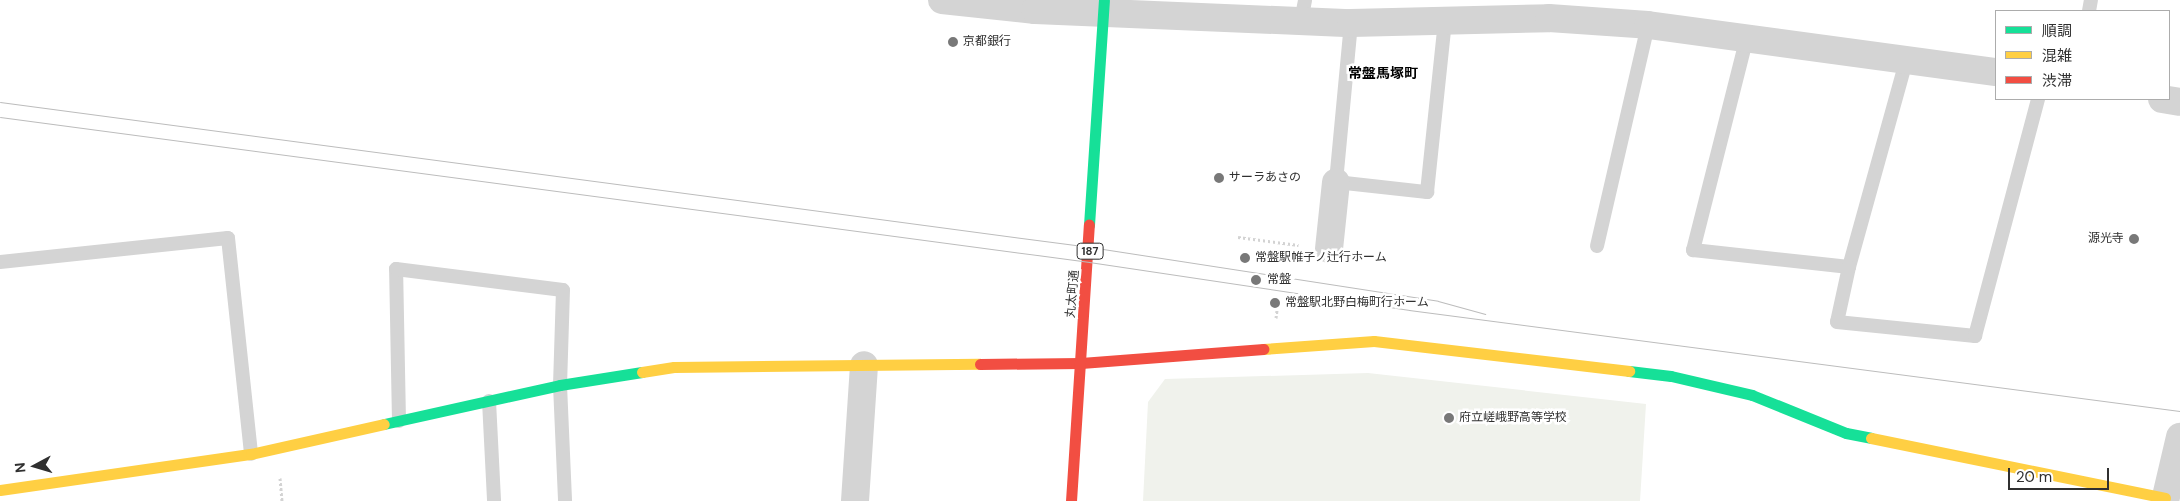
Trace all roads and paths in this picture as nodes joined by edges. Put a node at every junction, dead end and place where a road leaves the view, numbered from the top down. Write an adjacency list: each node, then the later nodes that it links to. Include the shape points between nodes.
1 (942, 0): 2 (street, via 1034,10)
2 (1104, 6): 3 (street); 17 (street, 丸太町通 / 187)
3 (1303, 10): 5 (street)
4 (1446, 10): 5 (street); 6 (street); 11 (lane, via 1427,192)
5 (1351, 23): 11 (lane)
6 (1648, 25): 7 (street); 13 (lane)
7 (1747, 37): 8 (street); 16 (lane, via 1693,250)
8 (1907, 58): 9 (street); 16 (lane)
9 (1995, 72)
10 (2038, 100): 16 (lane, via 1976,336 1838,322)
11 (1336, 182): 14 (street)
12 (1238, 238): 14 (path)
13 (1597, 246)
14 (1329, 249)
15 (0, 262): 23 (lane, via 228,238)
16 (1849, 267)
17 (1081, 363): 18 (street); 25 (street, via 1374,341 1661,375 1752,395 1846,434); 29 (street, 丸太町通 / 187)
18 (864, 366): 19 (street, via 674,367); 28 (street)
19 (560, 386): 20 (street); 21 (lane, via 563,290 396,269); 27 (lane)
20 (489, 401): 21 (street); 26 (lane)
21 (399, 421): 23 (street)
22 (2180, 436): 25 (street)
23 (251, 454): 24 (street)
24 (0, 490)
25 (2165, 499)
26 (494, 501)
27 (565, 501)
28 (855, 501)
29 (1071, 501)

